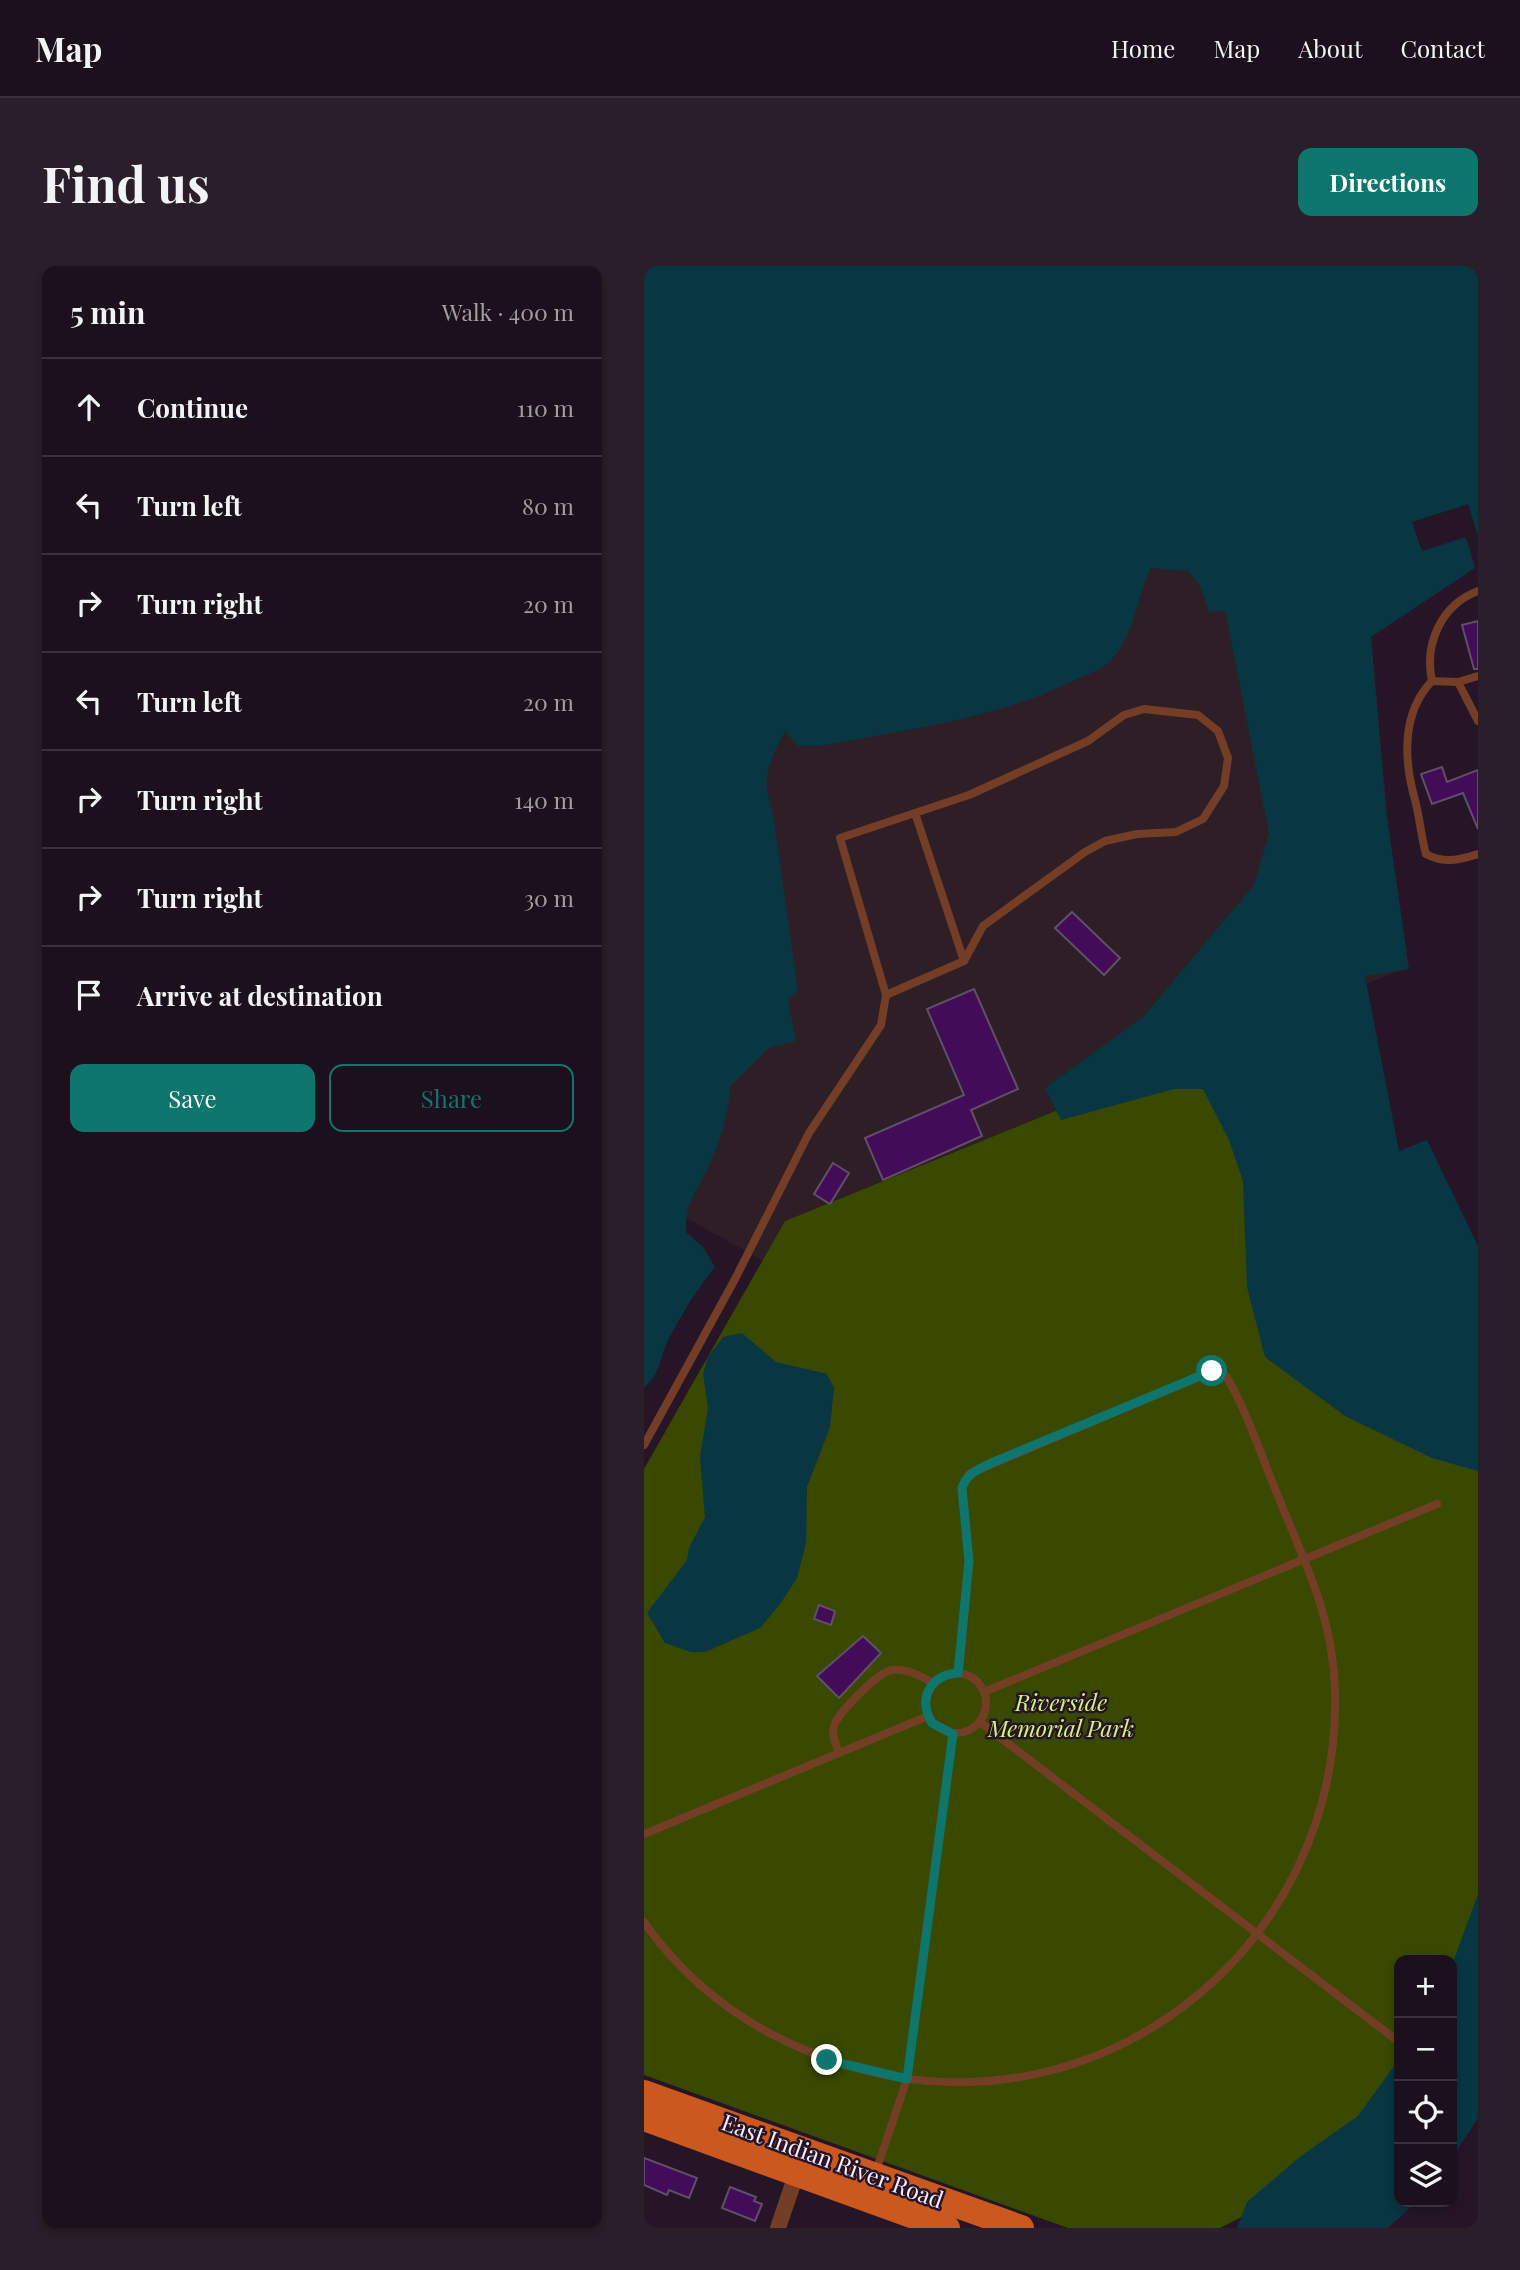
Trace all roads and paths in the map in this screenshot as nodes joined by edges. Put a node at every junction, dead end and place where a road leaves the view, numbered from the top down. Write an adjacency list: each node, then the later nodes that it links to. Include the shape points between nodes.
1 (1478, 591): 3 (lane, via 1457,604 1436,629 1429,648)
2 (1478, 676): 4 (lane)
3 (1432, 681): 4 (lane); 7 (lane, via 1424,689 1408,734 1406,767 1419,831 1426,854 1439,861)
4 (1458, 682): 5 (lane)
5 (1478, 721)
6 (915, 813): 8 (lane); 8 (lane, via 1037,766 1088,741 1124,715 1144,709 1198,715 1218,731 1228,758 1224,786 1203,819 1175,832 1105,841 1085,852 982,926); 9 (lane, via 840,838)
7 (1478, 853)
8 (964, 961): 9 (lane)
9 (886, 995): 10 (lane, via 881,1025 809,1133)
10 (644, 1445)
11 (1437, 1504): 12 (lane)
12 (1306, 1557): 13 (lane, via 1228,1380 1212,1371 970,1474 962,1488 969,1561); 15 (lane); 22 (lane, via 1332,1654 1332,1749 1320,1812 1306,1849)
13 (958, 1673): 14 (lane, via 940,1677); 15 (lane, via 974,1679)
14 (933, 1684): 16 (lane, via 926,1699); 19 (lane, via 892,1669 876,1677 837,1718 833,1728)
15 (984, 1692): 17 (lane, via 987,1702)
16 (928, 1716): 18 (lane, via 938,1728); 19 (lane)
17 (980, 1722): 18 (lane); 22 (lane)
18 (953, 1734): 24 (lane)
19 (839, 1752): 20 (lane)
20 (644, 1834)
21 (644, 1922): 24 (lane, via 705,1990 765,2032 827,2060)
22 (1258, 1933): 23 (lane); 24 (lane, via 1213,1984 1184,2007 1145,2033 1094,2056 1046,2073 1001,2081 965,2084)
23 (1394, 2038)
24 (907, 2079): 28 (lane)
25 (644, 2093): 27 (main road, East Indian River Road)
26 (644, 2118): 27 (main road, East Indian River Road)
27 (800, 2162): 28 (main road, East Indian River Road); 30 (street); 31 (main road, East Indian River Road)
28 (875, 2175): 29 (main road, East Indian River Road)
29 (977, 2220): 32 (main road, East Indian River Road)
30 (778, 2228)
31 (947, 2228)
32 (1021, 2228)

